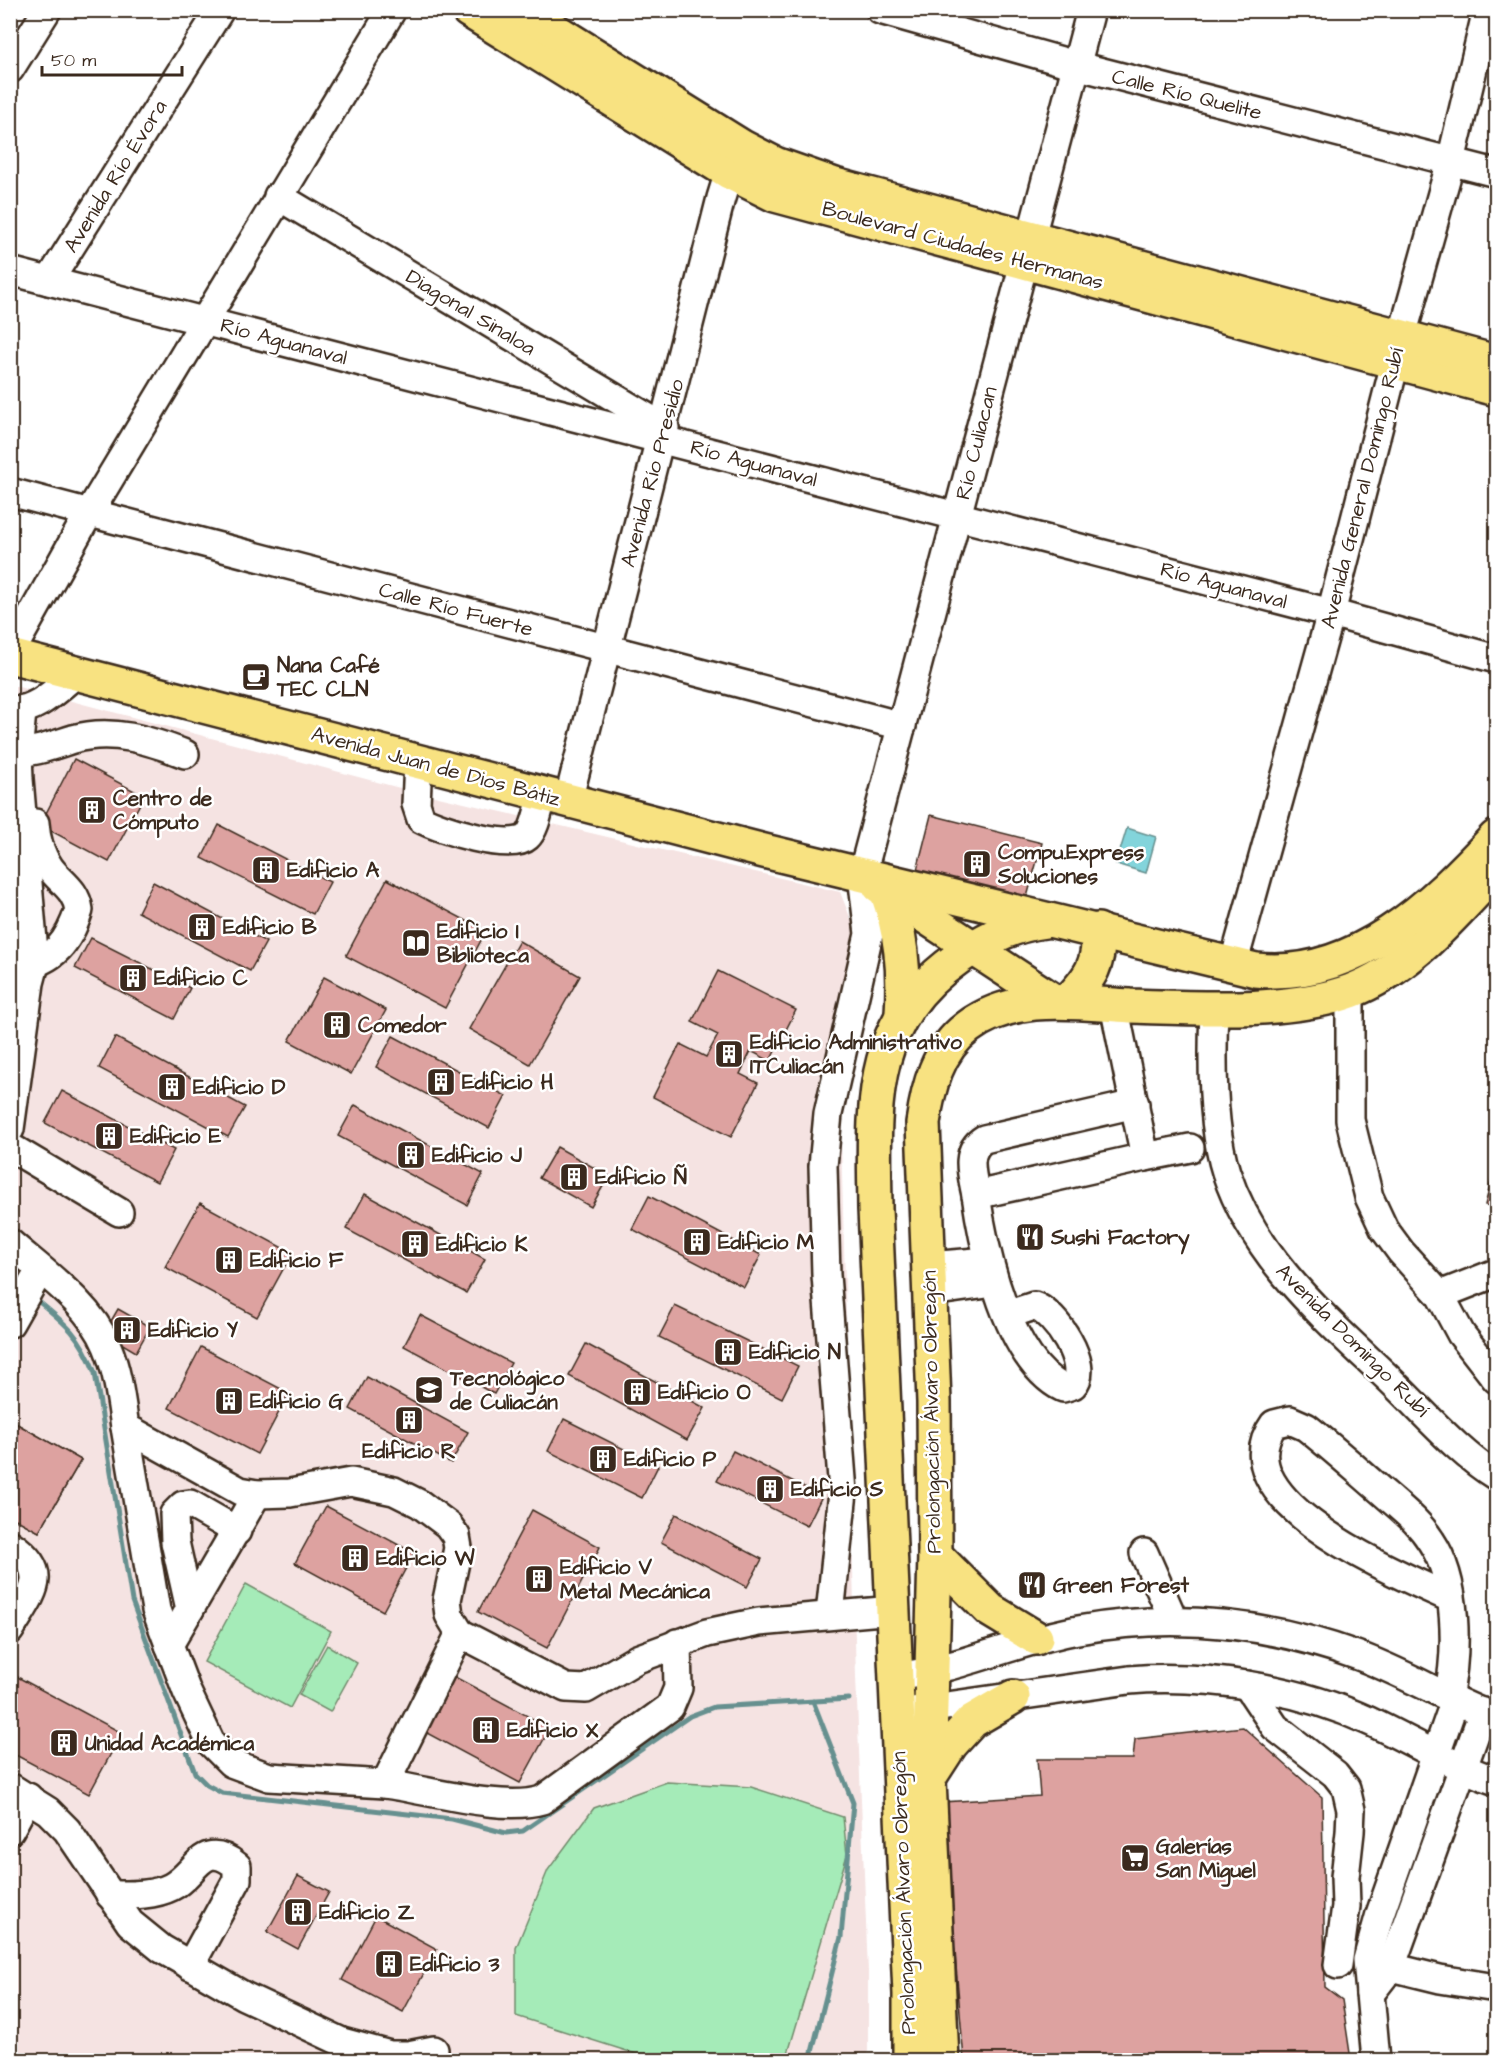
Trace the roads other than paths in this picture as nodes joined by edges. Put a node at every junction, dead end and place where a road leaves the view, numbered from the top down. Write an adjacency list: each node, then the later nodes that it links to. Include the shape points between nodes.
1 (47, 10): 10 (street)
2 (220, 10): 17 (street, Avenida Río Évora)
3 (392, 10): 14 (street)
4 (468, 10): 11 (main road, Boulevard Ciudades Hermanas)
5 (522, 10): 11 (main road, Boulevard Ciudades Hermanas)
6 (880, 10): 9 (street, Calle Río Quelite)
7 (1091, 10): 9 (street, Río Culiacan)
8 (1487, 10): 12 (street, Avenida General Domingo Rubí)
9 (1079, 66): 12 (street, Calle Río Quelite); 15 (street, Río Culiacan)
10 (10, 69)
11 (735, 160): 15 (main road, Boulevard Ciudades Hermanas, via 775,195); 22 (street, Avenida Río Presidio)
12 (1451, 161): 13 (street, Calle Río Quelite); 19 (street, Avenida General Domingo Rubí)
13 (1497, 173)
14 (278, 196): 18 (street); 22 (street, Diagonal Sinaloa)
15 (1028, 249): 19 (main road, Boulevard Ciudades Hermanas); 25 (street, Río Culiacan)
16 (10, 271): 17 (street, Río Aguanaval)
17 (49, 280): 18 (street, Río Aguanaval)
18 (207, 321): 22 (street, Río Aguanaval); 24 (street)
19 (1399, 349): 20 (main road, Boulevard Ciudades Hermanas); 21 (main road, Boulevard Ciudades Hermanas); 26 (street, Avenida General Domingo Rubí)
20 (1497, 362)
21 (1497, 389)
22 (663, 434): 25 (street, Río Aguanaval); 27 (street, Avenida Río Presidio)
23 (10, 492): 24 (street, Calle Río Fuerte)
24 (89, 513): 27 (street, Calle Río Fuerte); 28 (street)
25 (957, 516): 26 (street, Río Aguanaval); 32 (street, Río Culiacan)
26 (1331, 613): 29 (street, Río Aguanaval); 44 (street, Avenida General Domingo Rubí)
27 (605, 648): 32 (street, Calle Río Fuerte); 36 (street, Avenida Río Presidio)
28 (10, 655): 30 (main road, Avenida Juan de Dios Bátiz)
29 (1497, 659)
30 (78, 672): 31 (street); 35 (main road, Avenida Juan de Dios Bátiz)
31 (16, 711): 33 (street)
32 (902, 726): 39 (street, Río Culiacan)
33 (20, 753): 34 (street, via 74,739 115,735 150,741); 45 (street); 45 (street, via 39,847 51,870 73,891 79,910 67,940 56,953)
34 (185, 754)
35 (418, 762): 36 (main road, Avenida Juan de Dios Bátiz); 36 (street, Avenida Río Presidio, via 416,804 421,819 492,841 511,844 526,839)
36 (555, 797): 39 (main road, Avenida Juan de Dios Bátiz)
37 (1497, 837): 44 (main road, Avenida Juan de Dios Bátiz, via 1443,891 1376,942 1347,957 1283,972)
38 (1497, 870): 46 (main road, Prolongación Álvaro Obregón, via 1400,964)
39 (874, 883): 41 (main road, Avenida Juan de Dios Bátiz); 43 (main road, Avenida Juan de Dios Bátiz); 50 (main road, via 897,919 903,950); 78 (street, via 869,934 828,1114 823,1166 826,1275 843,1492)
40 (10, 914): 45 (street)
41 (1053, 920): 42 (main road, Avenida Juan de Dios Bátiz); 43 (main road, Prolongación Álvaro Obregón, via 1010,929)
42 (1098, 930): 44 (main road, Avenida Juan de Dios Bátiz); 47 (main road, via 1100,950 1094,967 1086,982)
43 (972, 948): 47 (main road, Avenida Juan de Dios Bátiz); 50 (main road, Prolongación Álvaro Obregón, via 929,981)
44 (1233, 965)
45 (28, 971): 52 (street)
46 (1350, 991): 49 (main road, Prolongación Álvaro Obregón, via 1300,1002); 63 (street, via 1350,1120 1369,1197 1395,1245)
47 (1061, 1001): 48 (main road, Prolongación Álvaro Obregón); 62 (main road, Prolongación Álvaro Obregón, via 1031,1004 987,1017 953,1041 939,1063 923,1123)
48 (1114, 1005): 49 (main road, Prolongación Álvaro Obregón); 51 (street)
49 (1214, 1009): 68 (street, Avenida Domingo Rubí, via 1217,1116 1223,1160 1233,1190 1266,1251 1329,1321)
50 (902, 1013): 77 (main road, Prolongación Álvaro Obregón, via 881,1064 874,1110)
51 (1136, 1104): 55 (street); 56 (street, via 984,1139 971,1157)
52 (10, 1129)
53 (10, 1148): 57 (street)
54 (1190, 1148): 55 (street)
55 (1145, 1157): 56 (street)
56 (976, 1195): 59 (street)
57 (119, 1212)
58 (10, 1243): 61 (street)
59 (991, 1272): 62 (street); 65 (street)
60 (1497, 1273): 63 (street)
61 (38, 1274): 64 (street); 67 (street, via 92,1320 107,1345 116,1370)
62 (930, 1279): 73 (main road, Prolongación Álvaro Obregón)
63 (1440, 1295): 66 (street, via 1461,1334)
64 (16, 1314)
65 (1007, 1315)
66 (1497, 1379)
67 (125, 1427): 69 (street, via 240,1491); 84 (street, via 156,1610)
68 (1497, 1476)
69 (257, 1494): 70 (street); 81 (street, via 315,1490 351,1482 394,1491 431,1510 456,1536 458,1548 447,1600 449,1615)
70 (237, 1531): 76 (street); 76 (street, via 190,1504 174,1514 175,1542)
71 (10, 1544): 74 (street, via 28,1557 35,1568 36,1579)
72 (1144, 1553): 79 (street)
73 (935, 1555): 82 (main road, via 990,1610); 85 (main road, Prolongación Álvaro Obregón)
74 (20, 1592): 80 (street)
75 (1450, 1598): 75 (street, via 1438,1554 1414,1520 1305,1427 1290,1420 1274,1424 1266,1437 1264,1461 1282,1496 1298,1512 1366,1558); 89 (street, via 1454,1616)
76 (190, 1609): 84 (street)
77 (892, 1610): 78 (street); 86 (main road, Prolongación Álvaro Obregón)
78 (830, 1614): 83 (street, via 759,1622)
79 (1174, 1621): 82 (street, via 1111,1624); 89 (street, via 1249,1628 1320,1644 1356,1655)
80 (10, 1630)
81 (460, 1634): 83 (street, via 552,1682 566,1688 586,1689 637,1659); 97 (street)
82 (1036, 1638): 85 (street)
83 (677, 1643): 97 (street, via 678,1688 670,1707 542,1800 495,1803)
84 (169, 1645): 97 (street, via 211,1743 231,1763 269,1777)
85 (932, 1670): 86 (street); 90 (main road, Prolongación Álvaro Obregón)
86 (894, 1677): 91 (main road, Prolongación Álvaro Obregón)
87 (1247, 1685): 88 (street, via 1164,1677); 93 (street, via 1367,1720); 101 (street, via 1275,1727 1335,1774 1346,1788 1351,1810)
88 (1013, 1697): 90 (street); 95 (main road, via 972,1721 951,1744)
89 (1451, 1698): 92 (street); 93 (street)
90 (932, 1708): 91 (street); 95 (main road, Prolongación Álvaro Obregón)
91 (895, 1712): 109 (main road, Prolongación Álvaro Obregón)
92 (1490, 1715): 94 (street)
93 (1434, 1754): 94 (street); 102 (street)
94 (1463, 1768): 96 (street); 103 (street)
95 (928, 1780): 110 (main road, Prolongación Álvaro Obregón)
96 (1497, 1782)
97 (385, 1784)
98 (19, 1792): 99 (street); 100 (street, via 48,1811 67,1830)
99 (10, 1830)
100 (110, 1896): 106 (street, via 145,1937); 106 (street, via 145,1894 172,1887 208,1856 224,1857 237,1866 237,1880)
101 (1346, 1906): 102 (street); 105 (street)
102 (1380, 1914): 103 (street); 104 (street)
103 (1407, 1922): 104 (street)
104 (1379, 1964): 107 (street); 111 (street, via 1370,1994)
105 (1338, 1965)
106 (190, 1966): 108 (street, via 305,2025 367,2051 408,2055)
107 (1497, 1988)
108 (434, 2050)
109 (910, 2061)
110 (942, 2061)
111 (1376, 2061)

